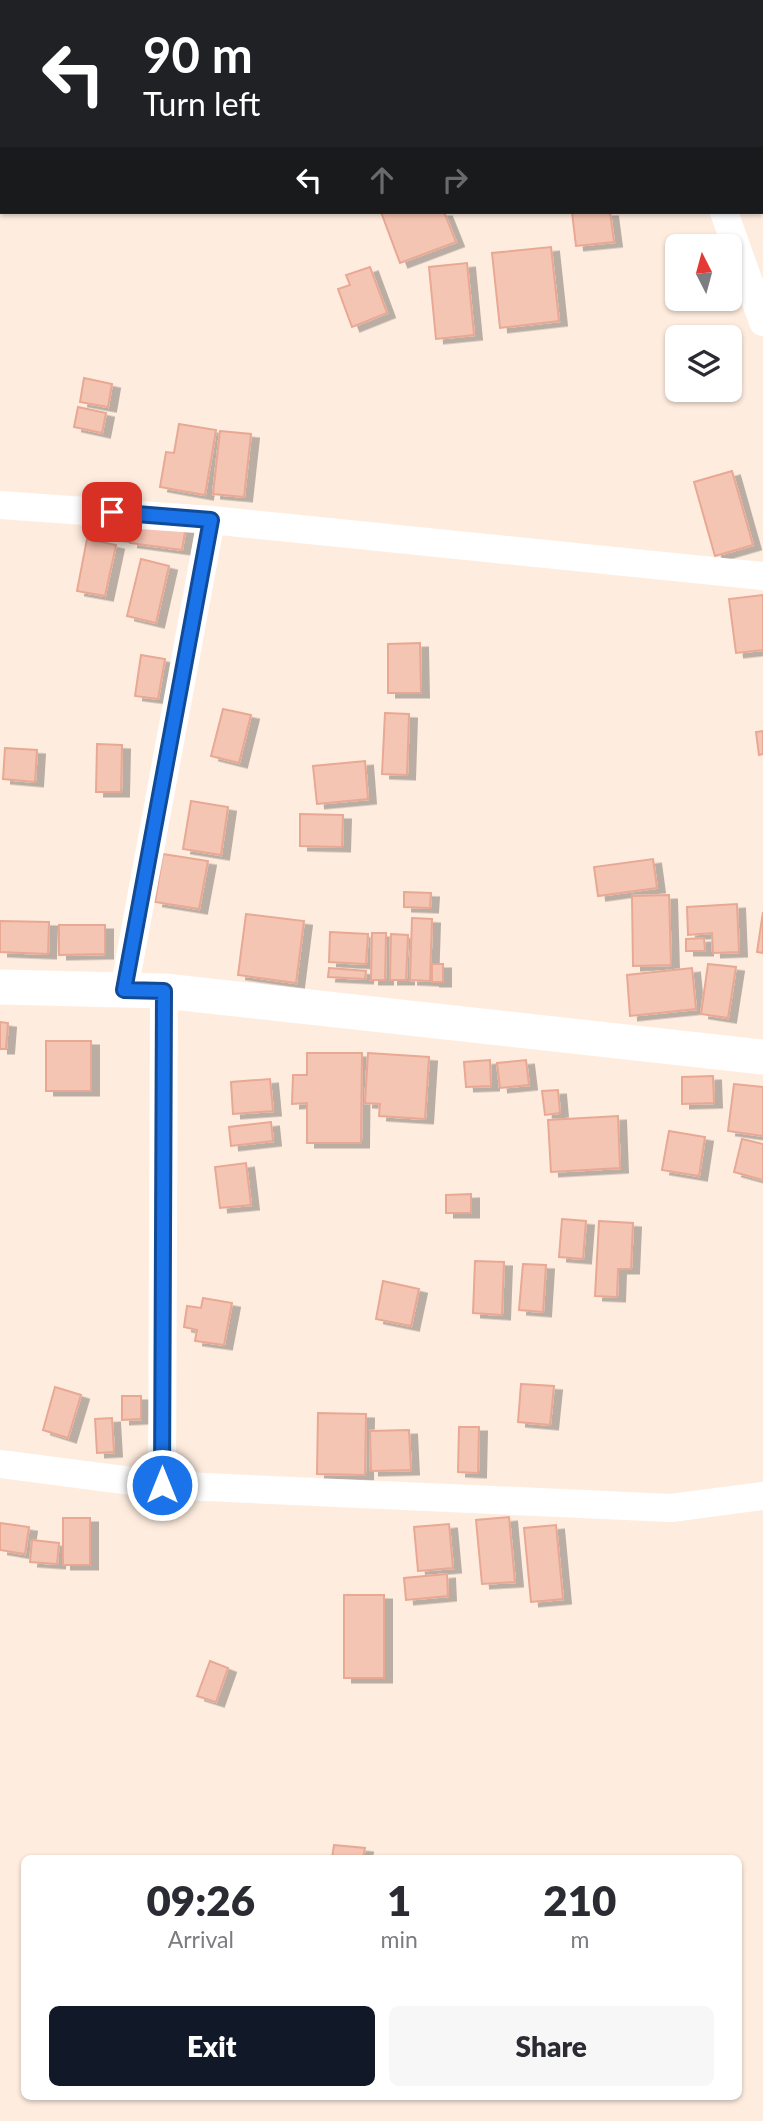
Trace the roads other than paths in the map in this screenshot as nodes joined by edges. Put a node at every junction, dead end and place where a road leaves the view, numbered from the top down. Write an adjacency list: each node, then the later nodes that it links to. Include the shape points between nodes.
1 (725, 214): 2 (street)
2 (763, 322)
3 (0, 505): 4 (street)
4 (211, 520): 5 (street); 7 (street)
5 (763, 576)
6 (0, 987): 7 (street)
7 (124, 990): 8 (street)
8 (164, 991): 9 (street); 11 (street)
9 (763, 1057)
10 (0, 1464): 11 (street)
11 (162, 1485): 12 (street, via 671,1508)
12 (763, 1496)

